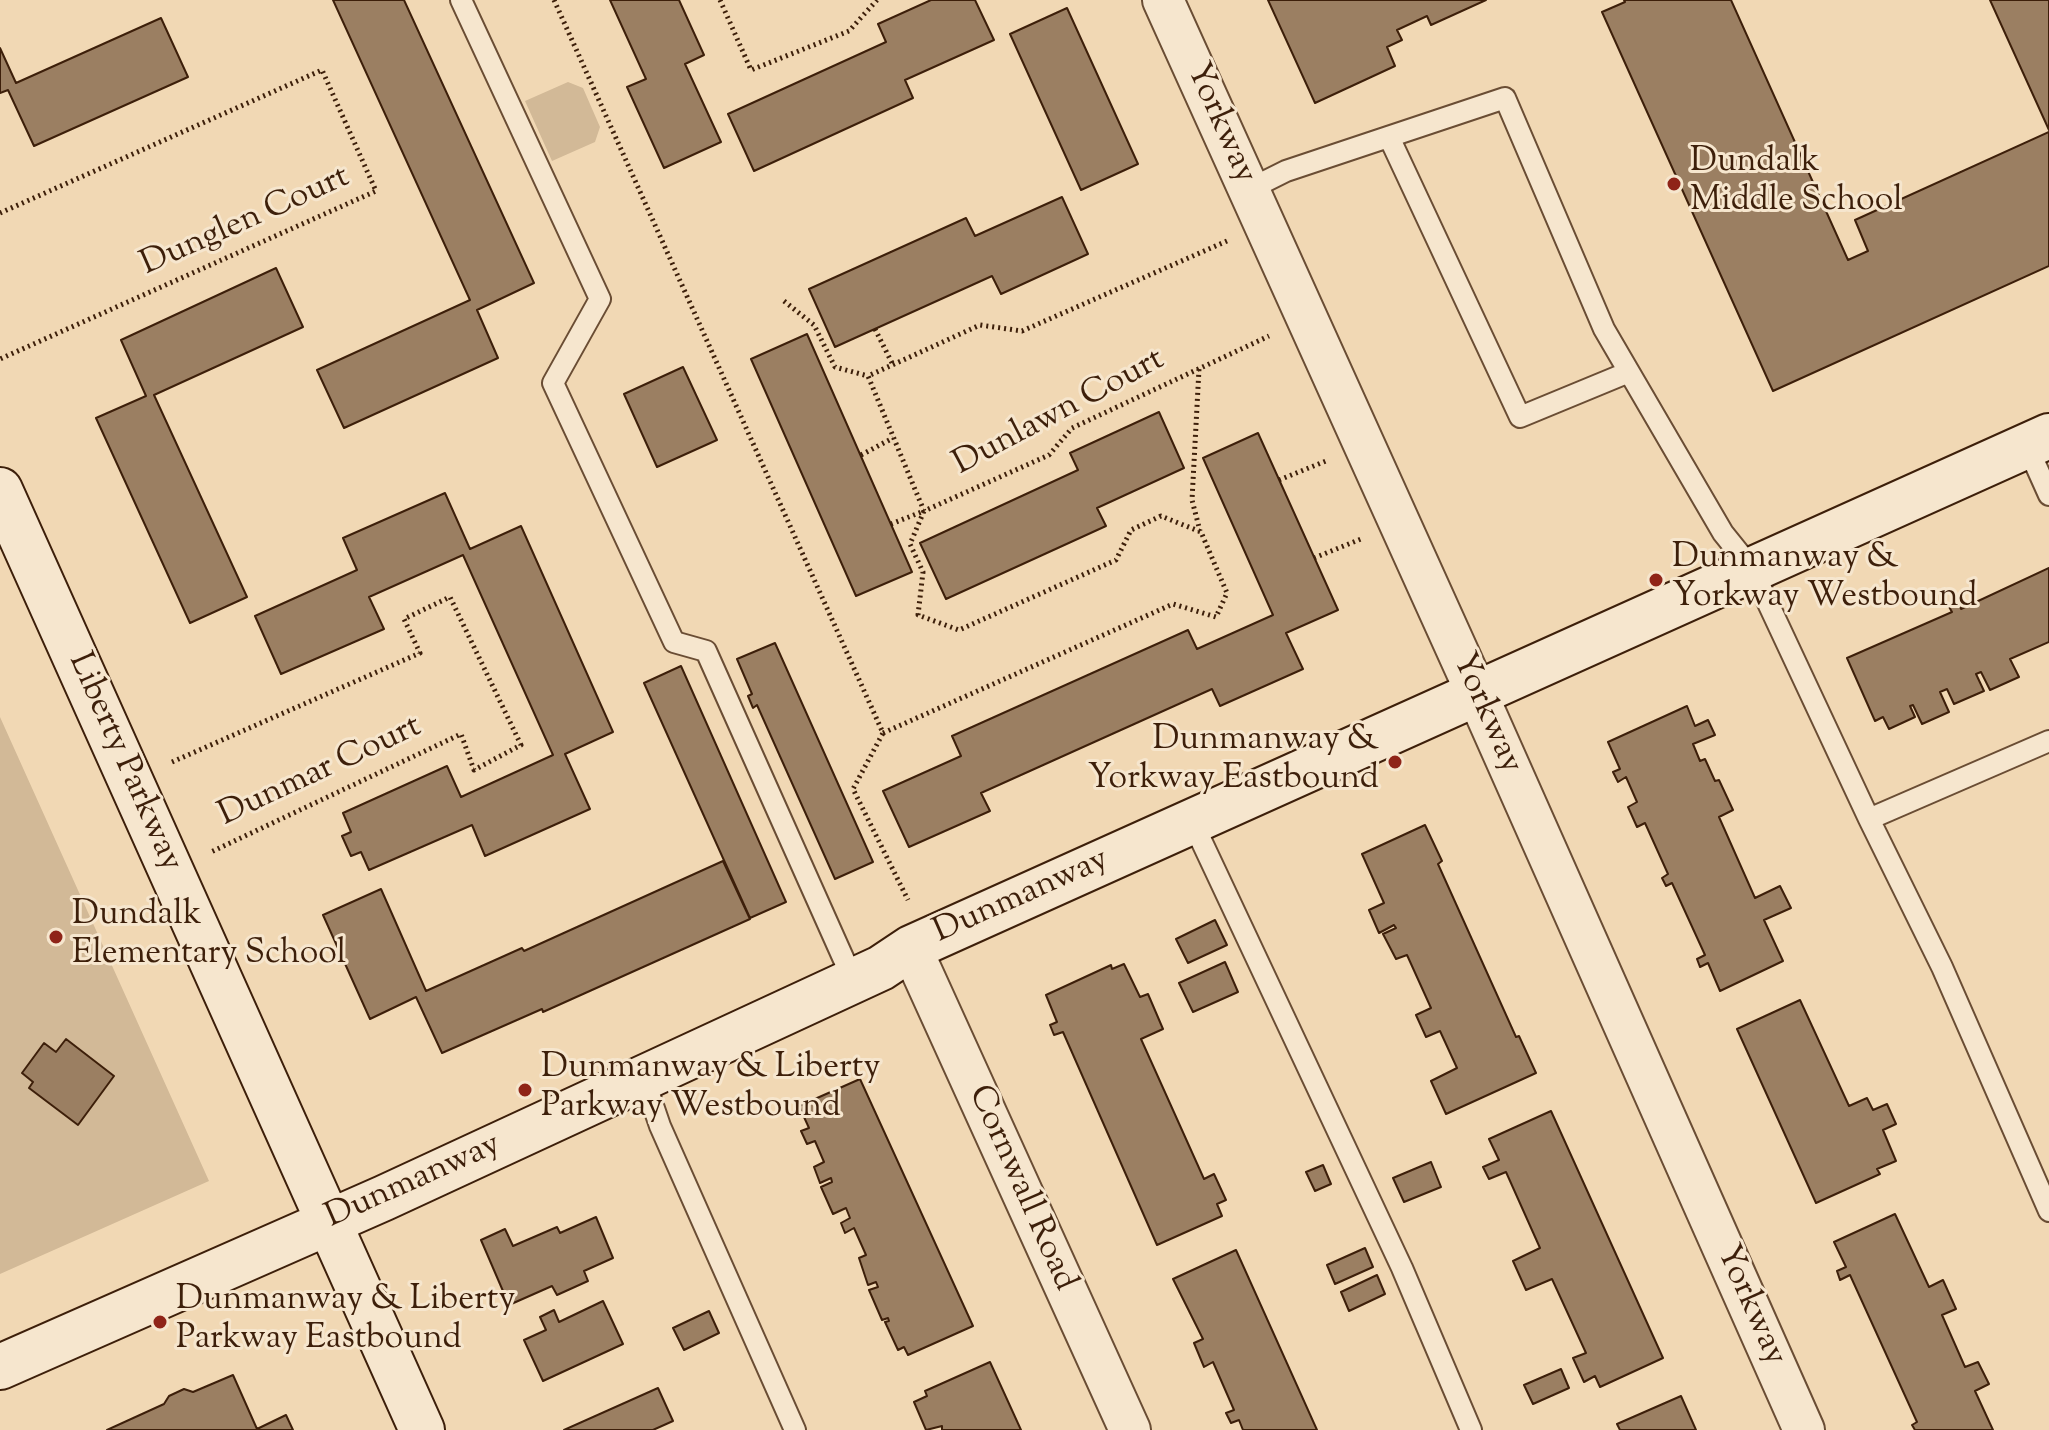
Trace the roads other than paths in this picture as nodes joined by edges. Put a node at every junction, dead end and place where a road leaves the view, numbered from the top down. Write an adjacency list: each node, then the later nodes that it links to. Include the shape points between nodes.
1 (461, 0): 15 (lane, via 600,299 553,383 674,642 706,651)
2 (1163, 0): 4 (street, Yorkway)
3 (1389, 137): 4 (lane, via 1286,171); 5 (lane, via 1505,98 1604,329); 5 (lane, via 1520,417)
4 (1256, 207): 10 (street, Yorkway)
5 (1629, 372): 9 (lane, via 1723,533)
6 (2038, 441): 8 (lane); 9 (street, Dunmanway)
7 (0, 490): 18 (street, Liberty Parkway)
8 (2049, 495)
9 (1752, 569): 10 (street, Dunmanway); 12 (lane)
10 (1476, 692): 13 (street, Dunmanway); 24 (street, Yorkway)
11 (2049, 741): 12 (lane)
12 (1869, 819): 17 (lane, via 1942,967)
13 (1192, 821): 14 (street, Dunmanway); 23 (lane, via 1395,1254)
14 (911, 948): 15 (street, Dunmanway); 22 (street, Cornwall Road)
15 (853, 980): 16 (street, Dunmanway)
16 (644, 1079): 18 (street, Dunmanway); 21 (lane)
17 (2049, 1211)
18 (329, 1221): 19 (street, Dunmanway); 20 (street, Liberty Parkway)
19 (0, 1367)
20 (422, 1430)
21 (795, 1430)
22 (1130, 1430)
23 (1471, 1430)
24 (1804, 1430)

